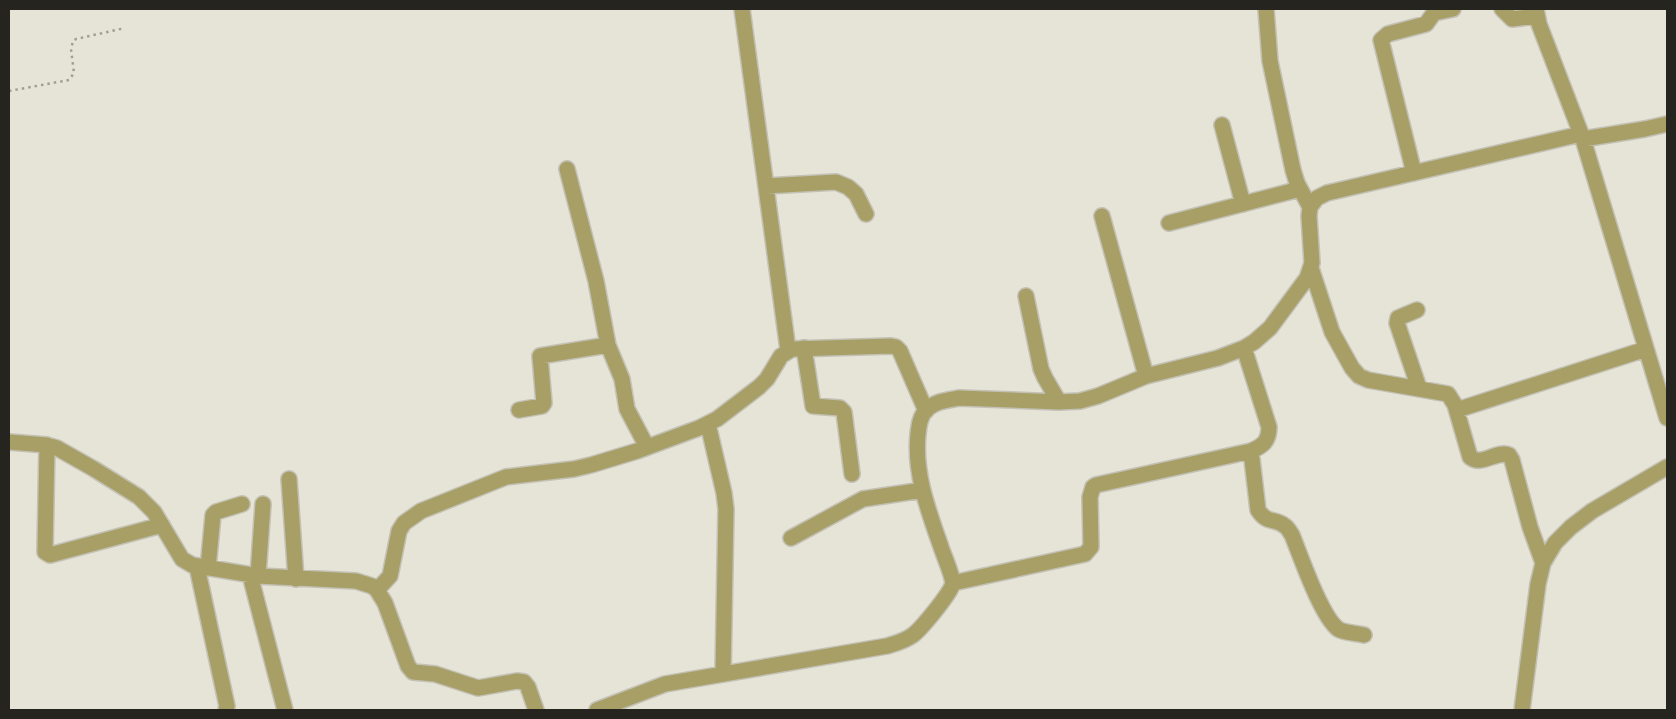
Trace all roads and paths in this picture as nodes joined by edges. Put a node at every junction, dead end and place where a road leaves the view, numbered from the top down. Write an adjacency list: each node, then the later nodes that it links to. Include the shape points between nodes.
1 (742, 9): 13 (street)
2 (1266, 9): 14 (street, via 1270,61)
3 (1453, 9): 12 (street, via 1434,14 1426,24 1388,34 1381,40)
4 (1502, 9): 5 (street, via 1512,20)
5 (1537, 12): 10 (street)
6 (126, 28): 7 (path, via 76,38 71,49 74,73 69,80)
7 (9, 91)
8 (1667, 124): 10 (street)
9 (1222, 125): 15 (street)
10 (1582, 136): 12 (street); 26 (street)
11 (567, 169): 23 (street, via 596,281)
12 (1414, 173): 16 (street, via 1327,193)
13 (766, 186): 17 (street, via 836,182 856,194); 27 (street)
14 (1300, 189): 15 (street); 16 (street)
15 (1243, 204): 19 (street)
16 (1310, 207): 20 (street)
17 (866, 214)
18 (1102, 216): 28 (street)
19 (1169, 223)
20 (1311, 268): 25 (street, via 1277,320); 29 (street, via 1332,332 1356,373 1368,380)
21 (1026, 296): 30 (street, via 1041,369)
22 (1417, 310): 29 (street, via 1398,318 1396,323)
23 (608, 345): 31 (street, via 540,356 544,403); 38 (street, via 622,379 627,409)
24 (804, 348): 27 (street); 33 (street, via 896,347); 41 (street, via 813,406 840,408 844,412)
25 (1244, 348): 28 (street); 39 (street, via 1270,427 1266,443)
26 (1646, 349): 32 (street); 34 (street)
27 (788, 350): 35 (street, via 759,387)
28 (1146, 376): 30 (street, via 1088,399)
29 (1419, 388): 32 (street, via 1448,394)
30 (1059, 402): 33 (street, via 959,398 939,402)
31 (520, 410)
32 (1457, 410): 48 (street, via 1473,460 1481,461 1506,453 1511,457)
33 (926, 411): 43 (street, via 918,440)
34 (1667, 418)
35 (708, 424): 38 (street); 55 (street, via 726,509)
36 (9, 442): 37 (street)
37 (47, 445): 46 (street, via 74,456 139,497); 46 (street, via 44,529 47,554)
38 (647, 448): 53 (street, via 574,469 512,476 421,511 404,523 399,531 390,576)
39 (1251, 451): 52 (street, via 1096,485 1090,496 1091,547 1085,554); 54 (street, via 1258,510 1269,521 1286,526 1292,535 1331,622 1340,630)
40 (1667, 468): 48 (street, via 1571,527 1555,543)
41 (852, 474)
42 (288, 479): 51 (street)
43 (923, 490): 47 (street, via 863,500); 52 (street)
44 (242, 504): 49 (street, via 214,513)
45 (263, 504): 50 (street)
46 (162, 525): 49 (street, via 182,558)
47 (791, 538)
48 (1543, 563): 61 (street)
49 (202, 568): 50 (street); 58 (street)
50 (254, 576): 51 (street); 59 (street)
51 (296, 579): 53 (street, via 356,581)
52 (953, 583): 55 (street, via 915,634 898,643)
53 (378, 590): 60 (street, via 413,672 435,674 478,688 524,682)
54 (1364, 635)
55 (723, 674): 56 (street, via 666,684)
56 (625, 705): 57 (street)
57 (603, 709)
58 (226, 710)
59 (285, 710)
60 (536, 710)
61 (1522, 710)

